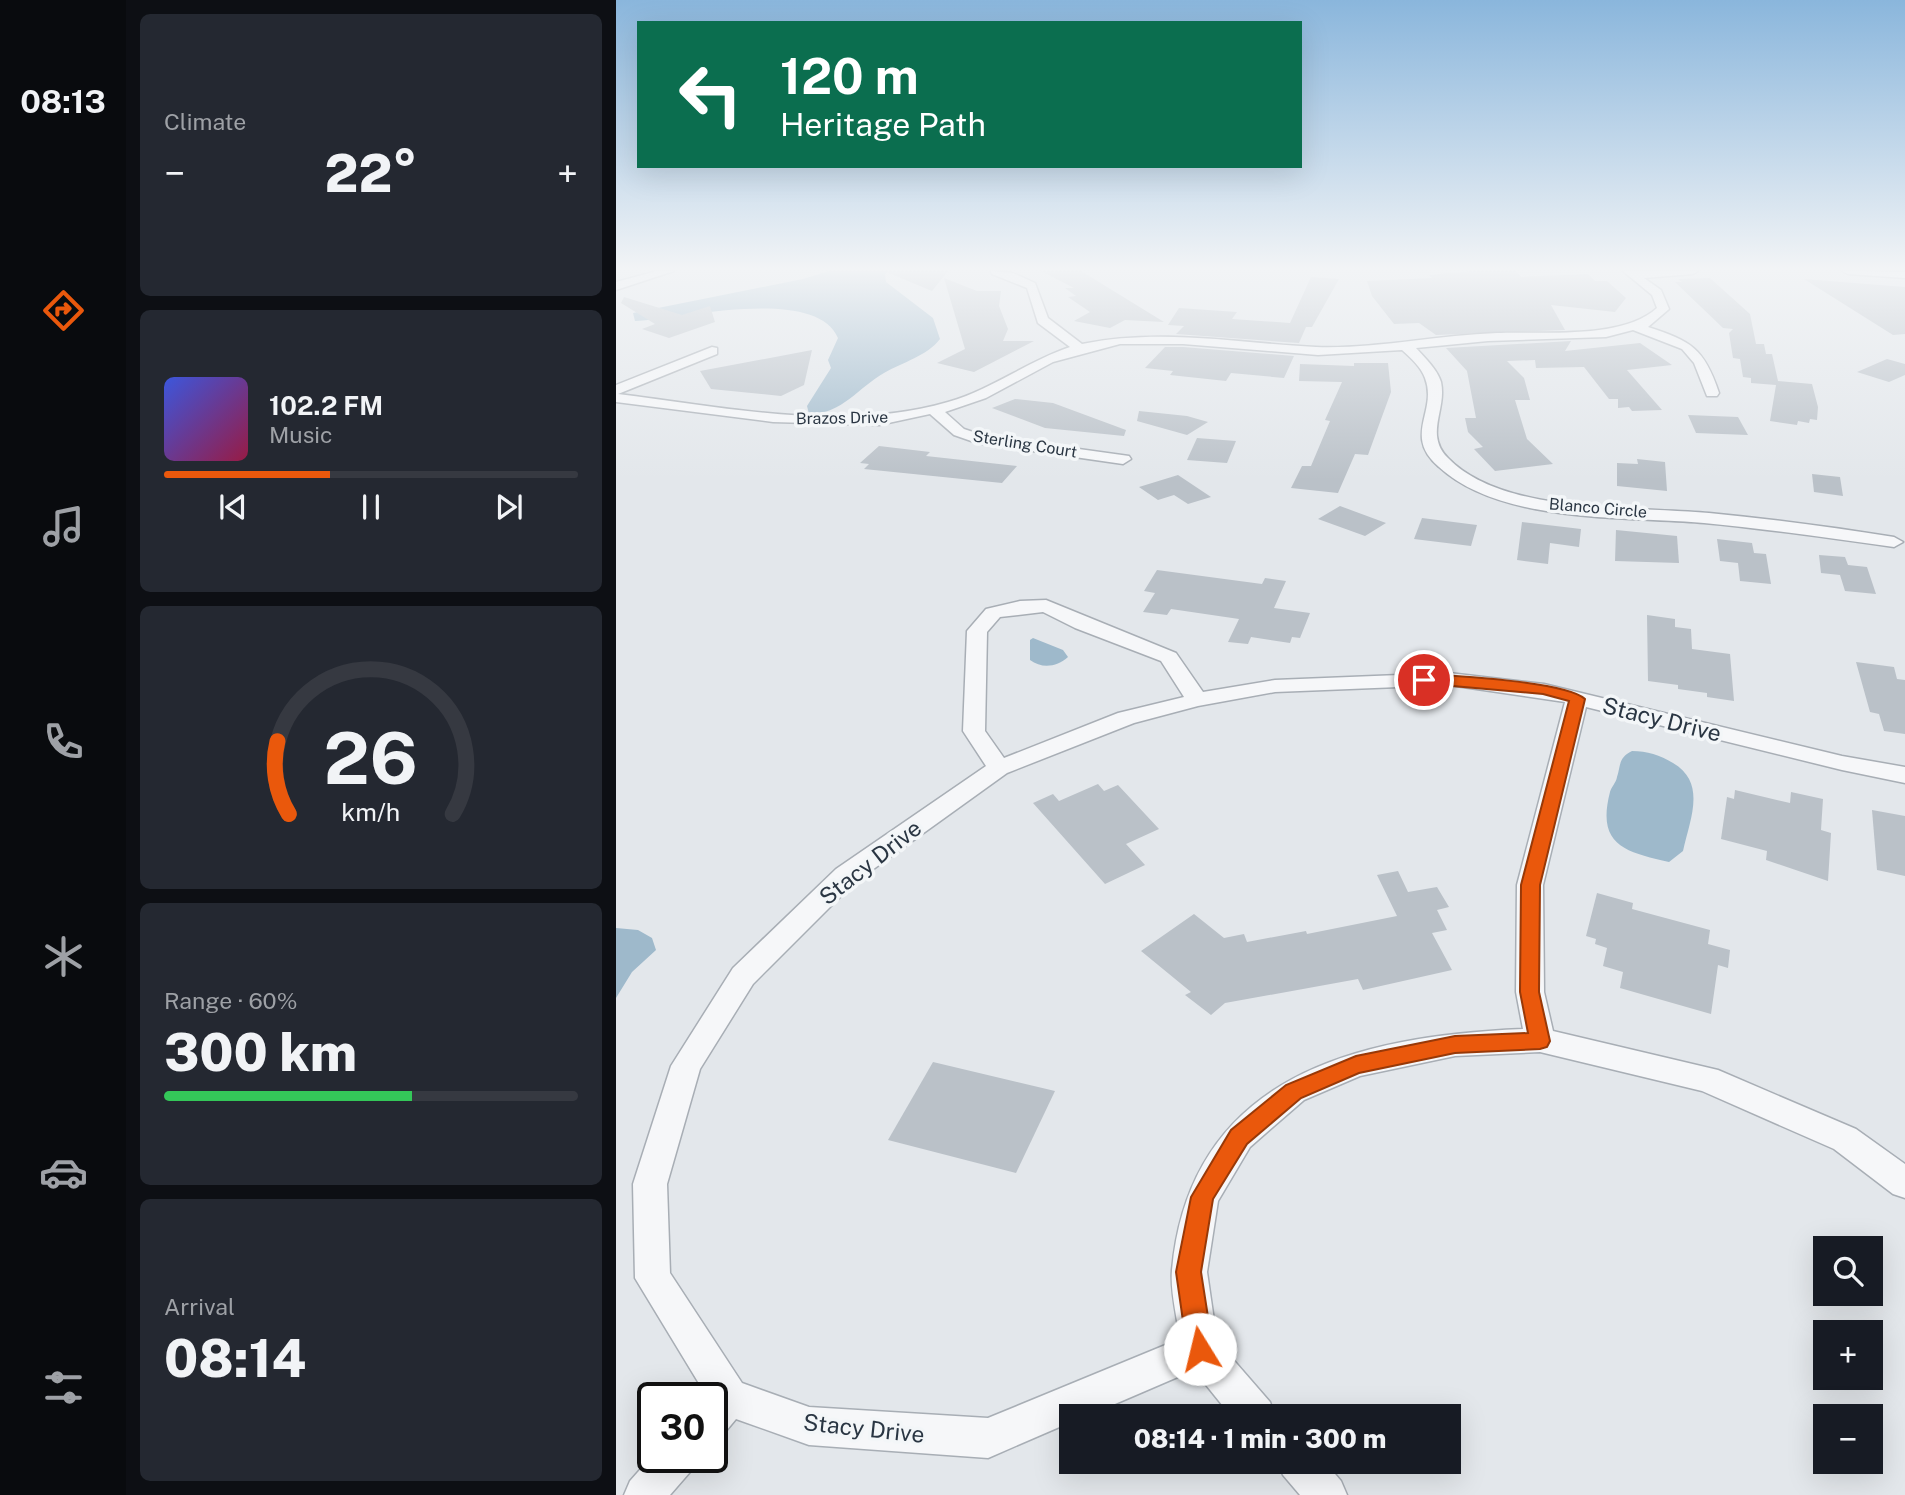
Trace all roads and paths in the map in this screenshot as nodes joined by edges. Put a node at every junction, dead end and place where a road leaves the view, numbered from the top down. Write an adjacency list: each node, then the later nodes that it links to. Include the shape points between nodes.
1 (1070, 341): 7 (street)
2 (1116, 341): 7 (street, Brazos Drive)
3 (1187, 341): 6 (street, Brazos Drive, via 1318,351)
4 (1454, 341): 6 (street, Brazos Drive)
5 (1671, 341): 10 (street, via 1690,348 1703,362)
6 (1406, 346): 14 (street, Blanco Circle, via 1434,384 1426,435 1435,455 1459,476 1490,491 1543,503 1785,526)
7 (1080, 348): 12 (street, Brazos Drive, via 1048,359 981,395)
8 (712, 351): 9 (street)
9 (616, 390)
10 (1712, 393)
11 (616, 398): 12 (street, Brazos Drive, via 838,422)
12 (935, 411): 13 (street, Sterling Court, via 959,432 982,440)
13 (1123, 459)
14 (1894, 542)
15 (1197, 699): 16 (street, Stacy Drive, via 1275,686 1449,679 1544,690); 17 (street, Stacy Drive, via 1126,718); 17 (street, via 1169,657 1046,606 993,613 977,631 974,731)
16 (1577, 699): 18 (street, Stacy Drive); 19 (street, via 1531,885 1530,992)
17 (999, 768): 22 (street, Stacy Drive, via 845,876 743,976 686,1066 650,1184 653,1278)
18 (1905, 775)
19 (1540, 1041): 20 (street, via 1707,1080 1845,1139); 21 (street, via 1455,1044 1356,1065 1293,1091 1239,1137 1202,1197 1189,1272)
20 (1905, 1183)
21 (1200, 1349): 23 (street); 24 (street, Stacy Drive, via 988,1438 809,1426)
22 (707, 1382)
23 (1246, 1404)
24 (728, 1409)
25 (664, 1473): 27 (street)
26 (1308, 1474): 28 (street)
27 (644, 1495)
28 (1327, 1495)

